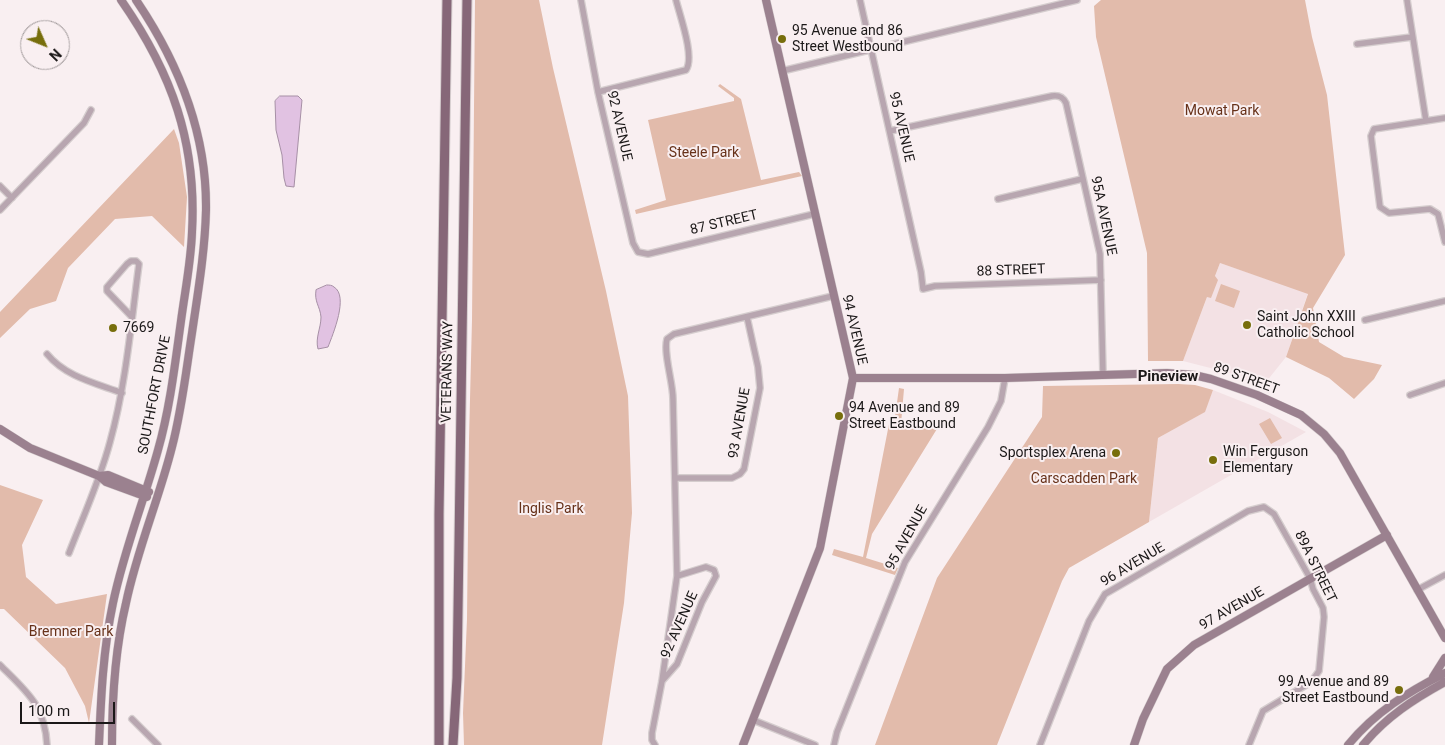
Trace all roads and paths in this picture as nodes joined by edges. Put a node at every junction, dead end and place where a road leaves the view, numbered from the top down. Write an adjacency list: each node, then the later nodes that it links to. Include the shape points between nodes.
1 (121, 0): 45 (street, SOUTHFORT DRIVE, via 149,42 168,81 181,118 192,177 191,247 172,385 159,448)
2 (136, 0): 46 (street, SOUTHFORT DRIVE, via 162,41 193,115 206,207 203,256 182,402)
3 (447, 0): 68 (main road, VETERANS WAY)
4 (467, 0): 69 (main road, VETERANS WAY, via 457,678)
5 (581, 0): 15 (street, 92 AVENUE)
6 (676, 0): 15 (street, via 689,53 686,70)
7 (766, 0): 14 (street, 94 AVENUE)
8 (860, 0): 13 (street, 95 AVENUE)
9 (1077, 0): 13 (street)
10 (1407, 0): 11 (street)
11 (1412, 37): 12 (street); 18 (street)
12 (1357, 44)
13 (870, 49): 14 (street); 19 (street, 95 AVENUE)
14 (782, 70): 25 (street, 94 AVENUE)
15 (598, 92): 27 (street, 92 AVENUE, via 633,243)
16 (91, 110): 22 (street, via 84,123)
17 (1445, 118): 18 (street)
18 (1426, 121): 26 (street, via 1374,129 1370,136 1380,208 1389,213 1430,209 1438,214)
19 (890, 131): 20 (street, 95A AVENUE, via 1052,96 1061,97 1066,103); 29 (street, 95 AVENUE)
20 (1082, 179): 23 (street); 28 (street, 95A AVENUE, via 1100,254)
21 (0, 186): 22 (street)
22 (12, 198): 24 (street)
23 (998, 199)
24 (0, 210)
25 (814, 214): 27 (street, 87 STREET); 30 (street, 94 AVENUE)
26 (1445, 242)
27 (640, 254)
28 (1101, 280): 29 (street, 88 STREET); 36 (street, 95A AVENUE)
29 (923, 289)
30 (833, 296): 33 (street); 37 (street, 94 AVENUE)
31 (1445, 301): 34 (street)
32 (132, 317): 32 (street, via 107,291 107,287 131,261 136,261 139,264); 40 (street)
33 (747, 317): 44 (street, 92 AVENUE, via 674,334 667,339 665,350 674,400); 44 (street, 93 AVENUE, via 760,388 745,466 732,478)
34 (1365, 320)
35 (48, 354): 40 (street, via 70,374)
36 (1103, 374): 38 (street, 89 STREET); 48 (street, 89 STREET, via 1167,373 1203,377 1257,395 1301,415 1340,453)
37 (853, 378): 38 (street, 89 STREET); 62 (street, 94 AVENUE, via 820,548)
38 (1005, 378): 72 (street, 95 AVENUE, via 1001,401 988,427 905,562)
39 (1445, 383): 41 (street)
40 (122, 393): 43 (street)
41 (1410, 395)
42 (0, 429): 43 (street, via 30,448)
43 (99, 476): 45 (street, via 106,482); 49 (street)
44 (675, 478): 51 (street, 92 AVENUE)
45 (145, 493): 46 (street); 65 (street, SOUTHFORT DRIVE, via 113,603 104,657)
46 (156, 498): 66 (street, SOUTHFORT DRIVE, via 125,604 115,675)
47 (1264, 507): 52 (street, 89A STREET, via 1274,514); 73 (street, 96 AVENUE, via 1248,511 1105,594 1089,621)
48 (1387, 535): 52 (street, 97 AVENUE); 53 (street, 89 STREET)
49 (69, 553)
50 (1445, 575): 53 (street)
51 (677, 576): 58 (street, 92 AVENUE); 58 (street, 92 AVENUE, via 706,567 714,570 716,576 677,664)
52 (1310, 578): 74 (street, 97 AVENUE, via 1194,645 1168,669); 75 (street, 89A STREET, via 1324,617 1318,675 1263,711)
53 (1417, 590): 54 (street, 89 STREET)
54 (1445, 638)
55 (1445, 658): 59 (street)
56 (0, 665): 64 (street, via 32,697 42,716)
57 (1445, 673): 59 (street)
58 (662, 681): 70 (street, via 652,733)
59 (1430, 681): 76 (street, via 1385,708)
60 (1445, 682): 77 (street, via 1402,708)
61 (132, 720): 67 (street)
62 (753, 720): 63 (street); 71 (street, 94 AVENUE)
63 (812, 744)
64 (47, 745)
65 (99, 745)
66 (112, 745)
67 (158, 745)
68 (439, 745)
69 (453, 745)
70 (655, 745)
71 (743, 745)
72 (834, 745)
73 (1040, 745)
74 (1134, 745)
75 (1249, 745)
76 (1348, 745)
77 (1363, 745)

